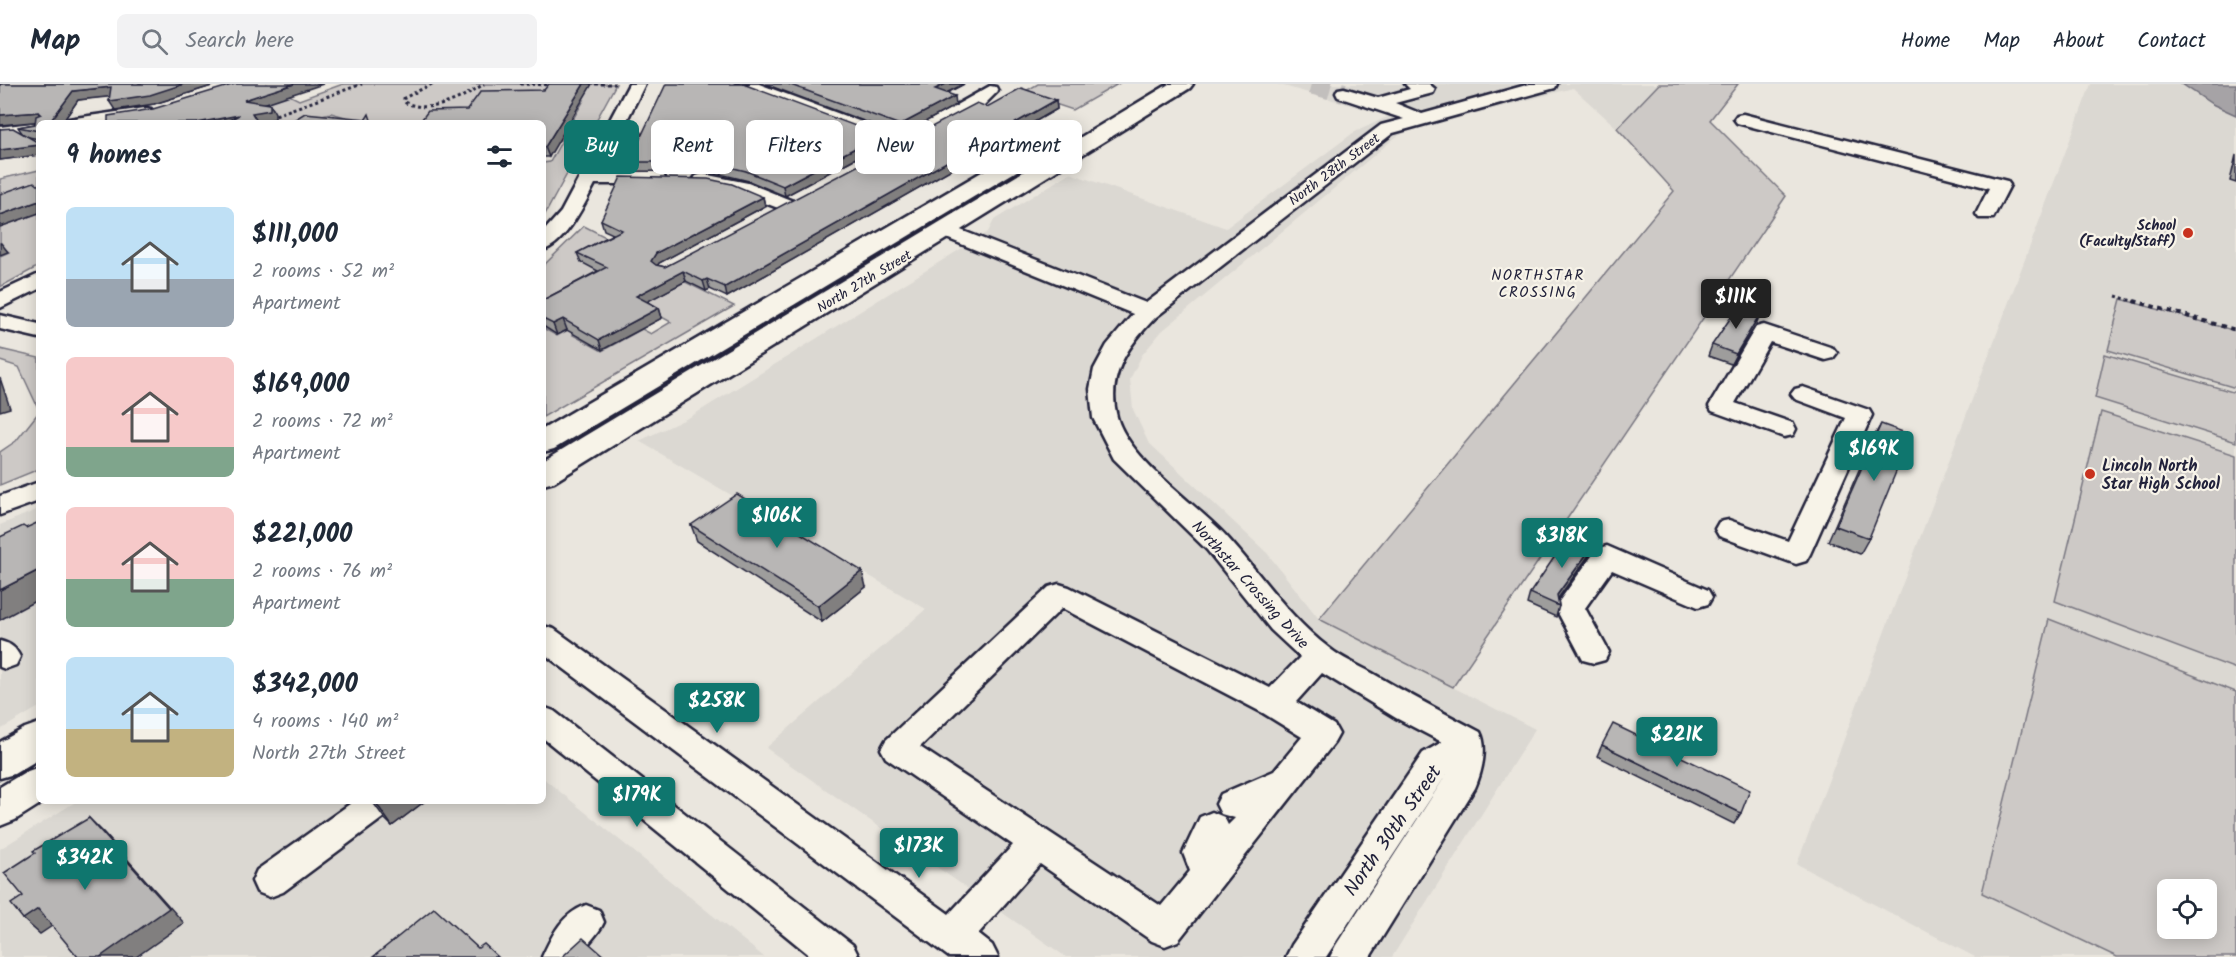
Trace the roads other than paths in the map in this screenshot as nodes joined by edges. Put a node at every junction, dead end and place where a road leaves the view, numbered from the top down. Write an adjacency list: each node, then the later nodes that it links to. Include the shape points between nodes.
1 (637, 84): 20 (street)
2 (744, 84): 16 (street)
3 (1147, 84): 35 (main road, North 27th Street)
4 (1183, 84): 25 (main road, North 27th Street)
5 (1480, 84): 10 (street)
6 (1549, 84): 10 (street, North 28th Street)
7 (1427, 86): 11 (street)
8 (990, 91): 17 (street)
9 (1344, 93): 11 (street)
10 (1504, 96): 13 (street, North 28th Street)
11 (1378, 103): 13 (street)
12 (165, 109): 15 (street)
13 (1420, 119): 29 (street, North 28th Street, via 1375,137)
14 (1743, 119): 23 (street, via 2000,185)
15 (94, 120)
16 (855, 125)
17 (935, 125)
18 (36, 127): 19 (street)
19 (0, 132)
20 (588, 178): 22 (street, via 675,178 730,184); 26 (street, via 566,221)
21 (806, 195): 22 (street)
22 (786, 205): 24 (street)
23 (1986, 214)
24 (767, 216)
25 (946, 231): 29 (street); 36 (main road, North 27th Street)
26 (546, 241)
27 (36, 282): 28 (street)
28 (0, 301)
29 (1148, 312): 43 (street, Northstar Crossing Drive, via 1115,350 1106,369 1102,388 1105,418 1123,453 1217,543 1281,622)
30 (0, 322): 31 (street)
31 (36, 330)
32 (1825, 353): 34 (street, via 1764,332 1720,406)
33 (1803, 394): 39 (street, via 1860,415 1796,555)
34 (1784, 429)
35 (546, 440)
36 (546, 473)
37 (36, 491): 38 (street)
38 (0, 506)
39 (1730, 529)
40 (1698, 597): 42 (street, via 1607,556 1570,607)
41 (546, 639): 57 (street)
42 (1594, 652)
43 (1319, 657): 44 (street); 47 (street, Northstar Crossing Drive)
44 (1274, 704): 49 (street, via 1323,734); 53 (street, via 1059,594 897,749)
45 (546, 722): 59 (street)
46 (36, 741): 48 (main road)
47 (1469, 741): 60 (street, North 30th Street, via 1435,763); 61 (street, North 30th Street, via 1463,778)
48 (0, 762)
49 (1287, 779): 54 (street); 54 (street, via 1222,816 1200,853)
50 (36, 786): 52 (main road)
51 (372, 807): 55 (street)
52 (0, 808)
53 (1037, 843): 54 (street, via 1165,929); 57 (street)
54 (1209, 876)
55 (270, 881)
56 (586, 922): 58 (street, via 569,939)
57 (965, 947)
58 (561, 957)
59 (840, 957)
60 (1305, 957)
61 (1350, 957)

